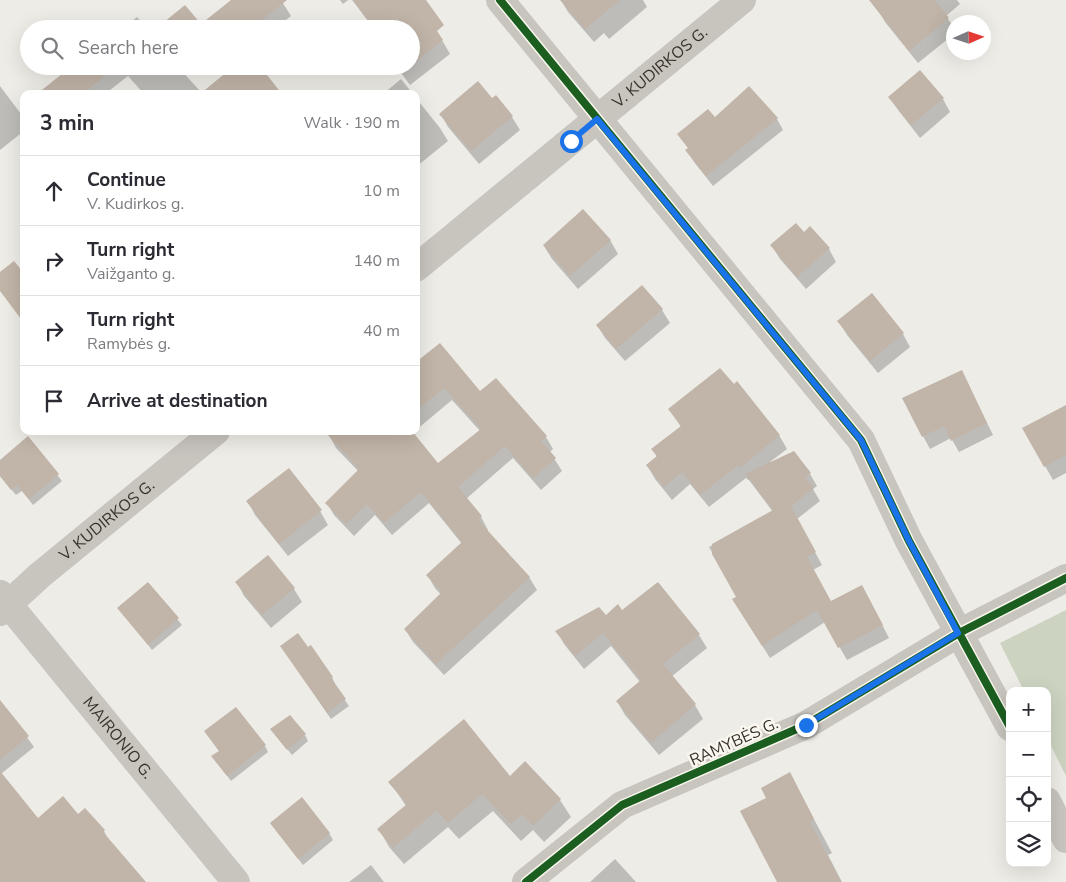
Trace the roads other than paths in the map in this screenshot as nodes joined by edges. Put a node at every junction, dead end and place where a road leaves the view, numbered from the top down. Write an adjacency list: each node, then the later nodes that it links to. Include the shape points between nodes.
1 (500, 0): 3 (street)
2 (742, 0): 3 (street, V. KUDIRKOS G.)
3 (597, 119): 4 (street, V. KUDIRKOS G.); 8 (street, via 861,440)
4 (420, 265)
5 (211, 435): 7 (street, V. KUDIRKOS G.)
6 (1066, 578): 8 (street, RAMYBĖS G.)
7 (3, 604): 12 (street, MAIRONIO G.)
8 (958, 633): 9 (street); 13 (street, RAMYBĖS G., via 806,725 622,805)
9 (1006, 720)
10 (1051, 809): 11 (street)
11 (1066, 839)
12 (236, 882)
13 (526, 882)

